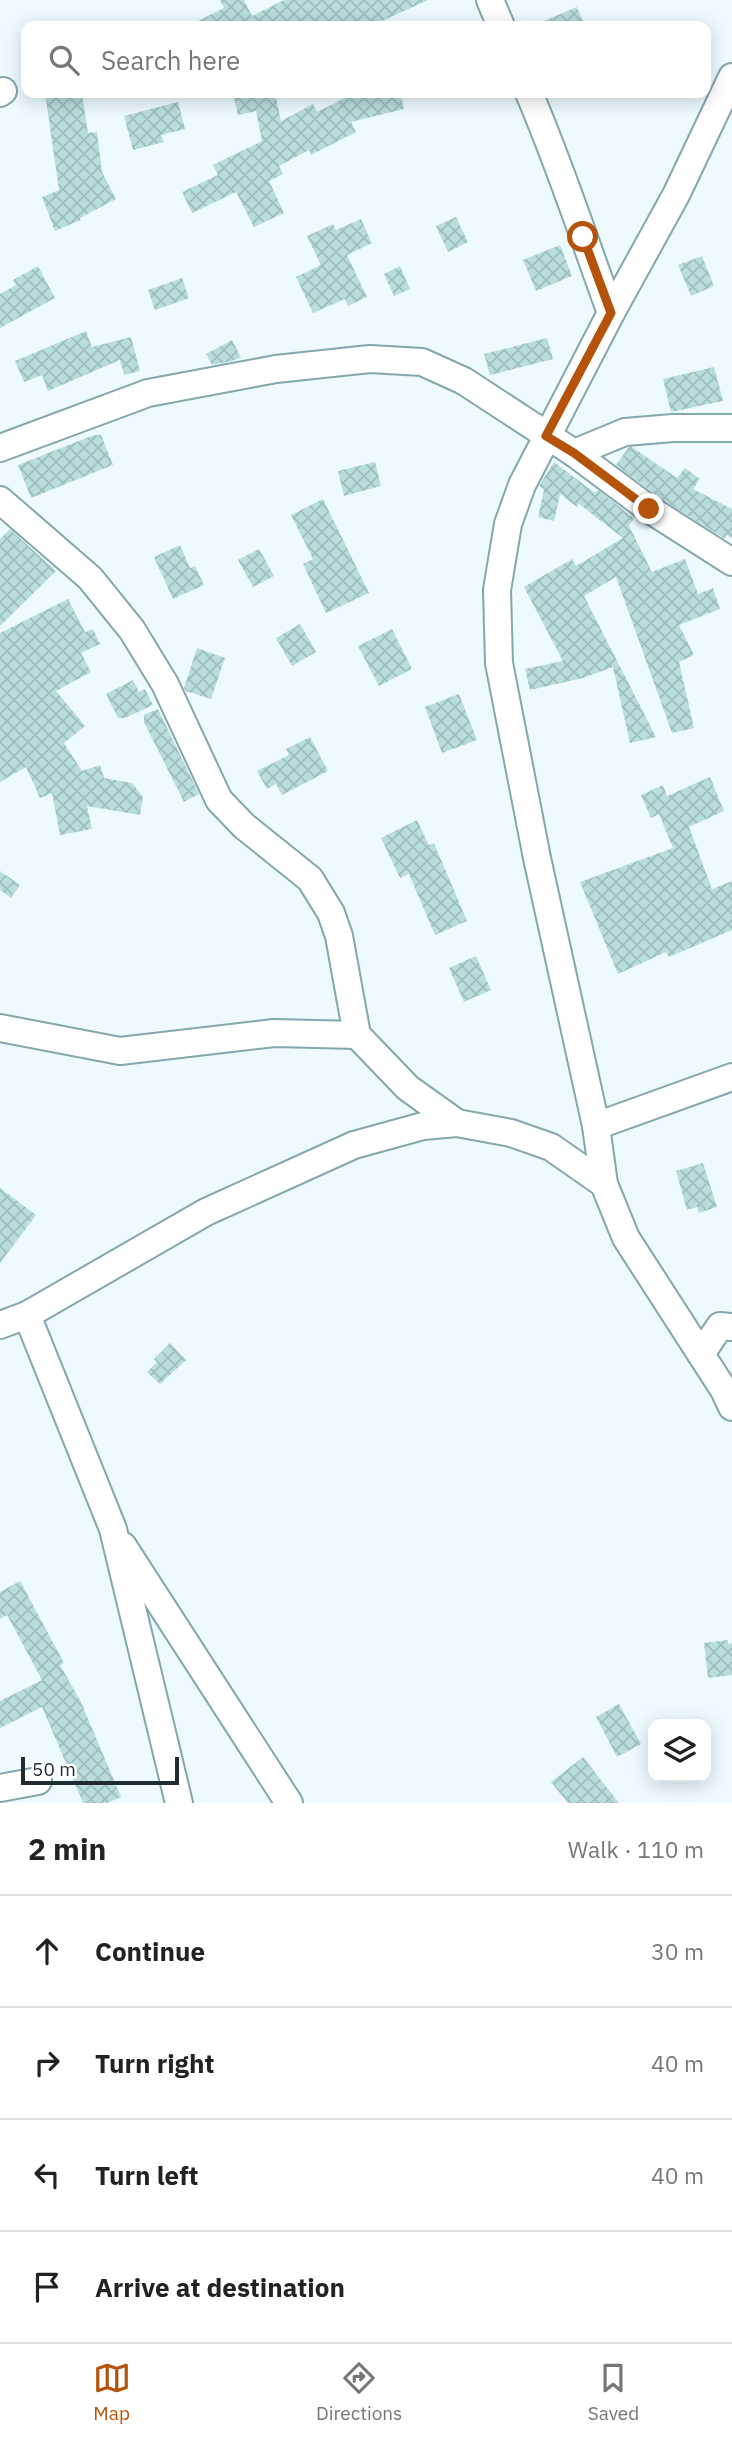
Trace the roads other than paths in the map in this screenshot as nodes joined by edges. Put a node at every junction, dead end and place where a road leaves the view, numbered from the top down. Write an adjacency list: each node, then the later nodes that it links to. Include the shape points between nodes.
1 (490, 0): 2 (street)
2 (499, 21)
3 (732, 77): 5 (street, via 676,195)
4 (531, 98): 5 (street, via 559,162)
5 (611, 313): 7 (street)
6 (732, 428): 9 (street, via 625,432)
7 (546, 436): 8 (street, via 464,381 422,362 370,359 276,369 148,393); 9 (street); 16 (street, via 508,524 497,590 499,663)
8 (0, 448)
9 (574, 453): 11 (street, via 649,509)
10 (0, 500): 13 (street, via 90,578 132,630 165,684 219,800 310,878 339,936)
11 (732, 562)
12 (0, 1028): 13 (street, via 120,1051 274,1033)
13 (357, 1035): 15 (street, via 408,1088)
14 (732, 1077): 16 (street)
15 (457, 1123): 17 (street, via 512,1133 551,1147); 18 (street, via 423,1126 354,1144 206,1212)
16 (596, 1126): 17 (street)
17 (604, 1184): 21 (street, via 626,1238)
18 (27, 1315): 19 (street); 23 (street)
19 (0, 1325)
20 (732, 1328): 21 (street, via 720,1326)
21 (701, 1354): 22 (street)
22 (732, 1407)
23 (113, 1530): 26 (street); 27 (street)
24 (38, 1781): 25 (street)
25 (0, 1788)
26 (179, 1803)
27 (289, 1803)

